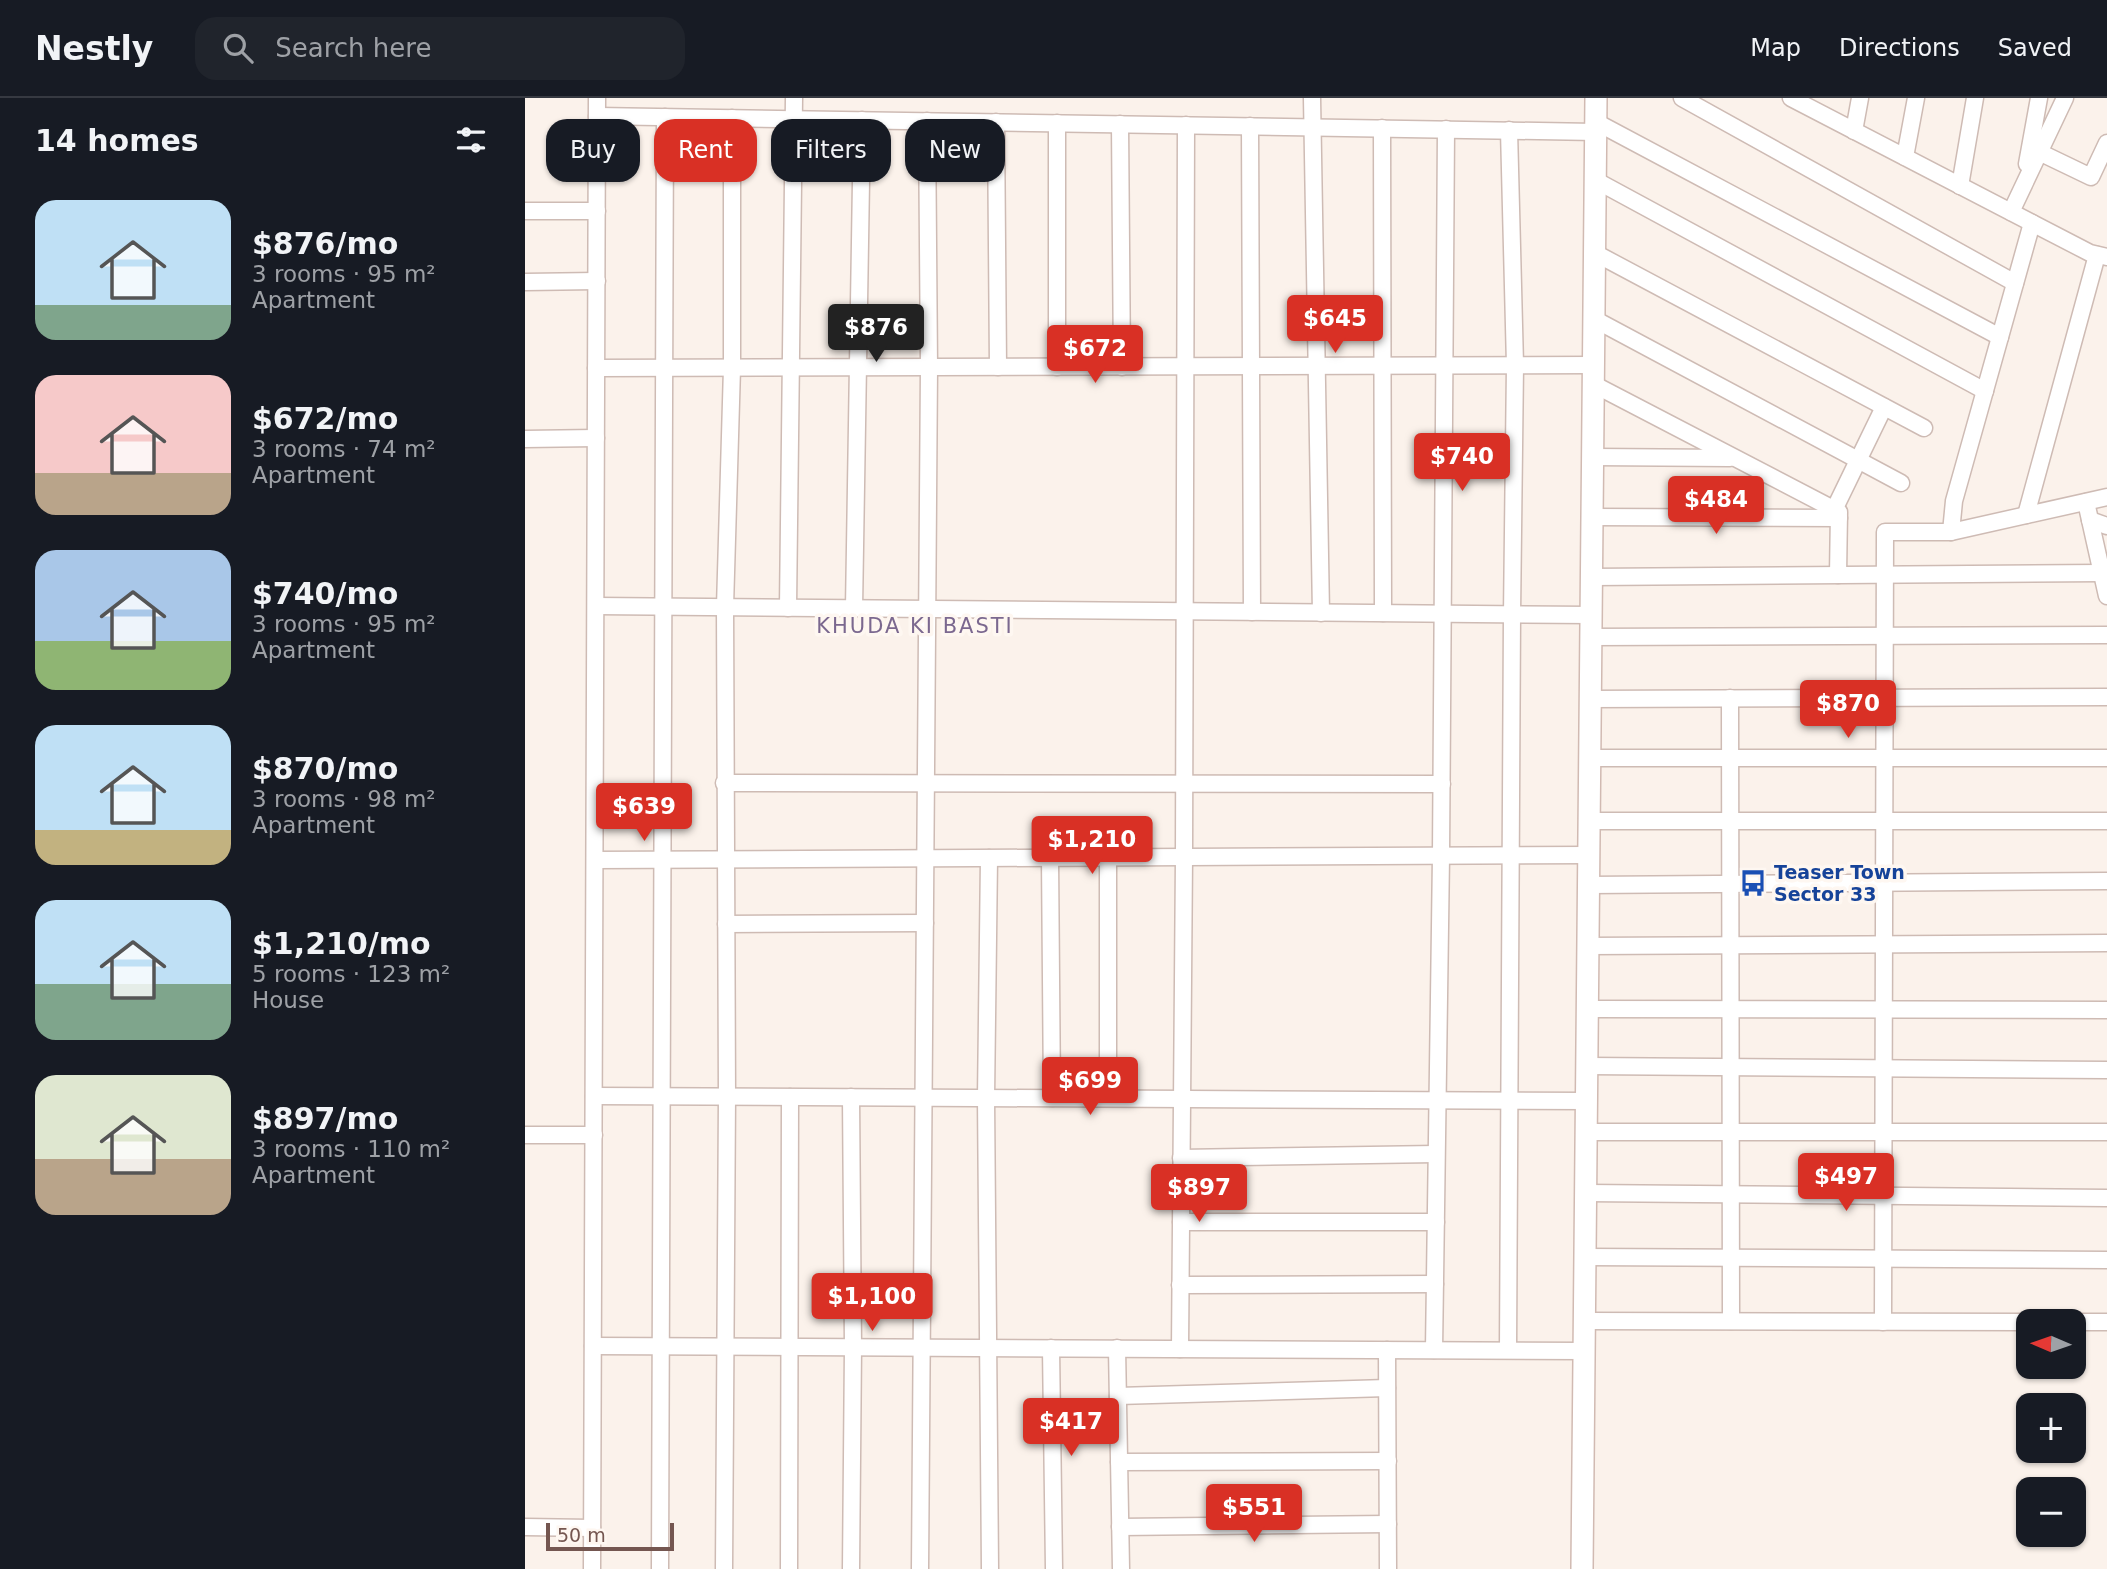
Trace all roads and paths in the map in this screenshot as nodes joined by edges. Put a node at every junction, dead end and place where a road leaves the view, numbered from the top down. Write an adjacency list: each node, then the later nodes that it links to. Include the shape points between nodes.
1 (597, 98): 12 (street)
2 (794, 98): 15 (street)
3 (1311, 98): 21 (street)
4 (1596, 98): 22 (street)
5 (1682, 98): 45 (street)
6 (1791, 98): 26 (street)
7 (1860, 98): 26 (street)
8 (1916, 98): 29 (street)
9 (1975, 98): 35 (street)
10 (2039, 98): 36 (street)
11 (2065, 98): 28 (street)
12 (597, 116): 13 (street); 38 (street)
13 (665, 117): 14 (street); 60 (street)
14 (731, 118): 15 (street); 61 (street)
15 (794, 119)
16 (1005, 122): 17 (street)
17 (1057, 123): 18 (street); 57 (street)
18 (1120, 124): 19 (street); 58 (street)
19 (1186, 125): 20 (street); 49 (street)
20 (1250, 126): 21 (street); 50 (street)
21 (1312, 127): 23 (street); 51 (street)
22 (1596, 127): 25 (street); 30 (street); 47 (street)
23 (1382, 128): 24 (street); 52 (street)
24 (1446, 129): 25 (street); 53 (street)
25 (1509, 130): 48 (street)
26 (1854, 131): 29 (street)
27 (2107, 143): 28 (street, via 2091,177)
28 (2039, 152): 36 (street)
29 (1905, 157): 35 (street)
30 (1595, 180): 41 (street); 64 (street)
31 (793, 182): 62 (street)
32 (861, 182): 54 (street)
33 (927, 182): 55 (street)
34 (996, 182): 56 (street)
35 (1960, 186): 39 (street)
36 (2022, 187): 39 (street)
37 (525, 211): 38 (street)
38 (597, 211): 43 (street)
39 (2011, 212): 40 (street)
40 (2032, 223): 42 (street); 45 (street)
41 (1595, 253): 46 (street); 65 (street)
42 (2102, 256): 76 (street)
43 (597, 281): 44 (street); 59 (street)
44 (525, 282)
45 (2015, 283): 47 (street)
46 (1594, 319): 63 (street); 71 (street)
47 (2000, 337): 64 (street)
48 (1515, 365): 53 (street); 63 (street); 97 (street)
49 (1185, 366): 50 (street); 58 (street); 92 (street)
50 (1251, 366): 51 (street); 93 (street)
51 (1316, 366): 52 (street); 94 (street)
52 (1382, 366): 53 (street); 95 (street)
53 (1445, 366): 96 (street)
54 (858, 367): 55 (street); 62 (street); 90 (street)
55 (929, 367): 56 (street); 91 (street)
56 (998, 367): 57 (street)
57 (1057, 367): 58 (street)
58 (1122, 367)
59 (596, 368): 60 (street); 67 (street)
60 (664, 368): 61 (street); 87 (street)
61 (731, 368): 62 (street); 88 (street)
62 (791, 368): 89 (street)
63 (1593, 375): 69 (street); 70 (street)
64 (1985, 391): 80 (street, via 1954,501)
65 (1884, 407): 66 (street); 71 (street)
66 (1924, 428)
67 (596, 438): 68 (street); 86 (street)
68 (525, 439)
69 (1593, 457): 70 (street); 77 (street)
70 (1735, 458): 75 (street)
71 (1859, 460): 72 (street); 75 (street)
72 (1901, 483)
73 (2107, 497): 74 (street)
74 (2086, 502): 76 (street); 78 (street)
75 (1836, 514): 77 (street); 82 (street)
76 (2026, 515): 80 (street)
77 (1592, 517): 84 (street)
78 (2090, 520): 79 (street); 81 (street)
79 (2107, 526)
80 (1951, 532): 83 (street, via 1885,533)
81 (2102, 573): 83 (street); 85 (street)
82 (1839, 575): 83 (street); 84 (street)
83 (1885, 575): 100 (street)
84 (1592, 577): 98 (street)
85 (2107, 596)
86 (596, 606): 87 (street); 128 (street)
87 (664, 606): 88 (street); 126 (street)
88 (725, 607): 89 (street); 110 (street)
89 (788, 608): 90 (street)
90 (854, 608): 91 (street)
91 (927, 609): 92 (street); 111 (street)
92 (1185, 611): 93 (street); 112 (street)
93 (1252, 612): 94 (street)
94 (1321, 613): 95 (street)
95 (1383, 613): 96 (street)
96 (1443, 614): 97 (street); 113 (street)
97 (1511, 615): 98 (street); 118 (street)
98 (1591, 615): 101 (street)
99 (2107, 635): 100 (street)
100 (1885, 636): 101 (street); 103 (street)
101 (1591, 638): 105 (street)
102 (1730, 698): 103 (street); 105 (street); 107 (street)
103 (1885, 698): 104 (street); 108 (street)
104 (2107, 698)
105 (1590, 699): 106 (street)
106 (1590, 758): 107 (street); 114 (street)
107 (1730, 758): 108 (street); 115 (street)
108 (1885, 758): 109 (street); 116 (street)
109 (2107, 758)
110 (724, 783): 111 (street); 127 (street)
111 (926, 783): 112 (street); 123 (street)
112 (1184, 783): 113 (street); 122 (street)
113 (1442, 784): 120 (street)
114 (1589, 821): 115 (street); 119 (street)
115 (1730, 821): 116 (street); 131 (street)
116 (1885, 821): 117 (street); 130 (street)
117 (2107, 821)
118 (1512, 855): 119 (street); 120 (street); 158 (street)
119 (1589, 855): 132 (street)
120 (1441, 856): 122 (street); 157 (street)
121 (1108, 857): 122 (street); 125 (street); 155 (street)
122 (1184, 857): 156 (street)
123 (925, 858): 124 (street); 127 (street); 133 (street)
124 (989, 858): 125 (street); 153 (street)
125 (1050, 858): 154 (street)
126 (663, 859): 127 (street); 128 (street); 148 (street)
127 (725, 859): 134 (street)
128 (595, 860): 147 (street)
129 (2107, 881): 130 (street)
130 (1884, 883): 131 (street); 136 (street)
131 (1730, 884): 132 (street); 138 (street)
132 (1589, 885): 137 (street)
133 (925, 923): 134 (street); 152 (street)
134 (726, 924): 149 (street)
135 (2107, 943): 136 (street)
136 (1884, 944): 138 (street); 141 (street)
137 (1588, 946): 138 (street); 139 (street)
138 (1730, 946): 140 (street)
139 (1588, 1009): 140 (street); 143 (street)
140 (1730, 1009): 141 (street); 144 (street)
141 (1884, 1010): 142 (street); 145 (street)
142 (2107, 1010)
143 (1587, 1066): 144 (street); 159 (street)
144 (1730, 1067): 145 (street); 161 (street)
145 (1884, 1068): 146 (street); 162 (street)
146 (2107, 1070)
147 (594, 1096): 148 (street); 165 (street)
148 (662, 1096): 149 (street); 187 (street)
149 (727, 1096): 150 (street); 188 (street)
150 (790, 1097): 151 (street); 189 (street)
151 (851, 1097): 152 (street); 190 (street)
152 (923, 1097): 153 (street); 191 (street)
153 (986, 1098): 154 (street); 192 (street)
154 (1052, 1098): 155 (street)
155 (1108, 1098): 156 (street)
156 (1181, 1099): 157 (street); 167 (street)
157 (1437, 1100): 158 (street); 166 (street)
158 (1508, 1100): 159 (street); 198 (street)
159 (1587, 1101): 160 (street)
160 (1586, 1132): 161 (street); 168 (street)
161 (1730, 1132): 162 (street); 169 (street)
162 (1884, 1132): 163 (street); 170 (street)
163 (2107, 1132)
164 (525, 1135): 165 (street)
165 (594, 1135): 186 (street)
166 (1437, 1154): 167 (street); 173 (street)
167 (1181, 1158): 172 (street)
168 (1586, 1193): 169 (street); 174 (street)
169 (1730, 1194): 170 (street); 175 (street)
170 (1884, 1195): 171 (street); 176 (street)
171 (2107, 1198)
172 (1181, 1222): 173 (street); 179 (street)
173 (1436, 1222): 178 (street)
174 (1585, 1257): 175 (street); 180 (street)
175 (1730, 1258): 176 (street); 181 (street)
176 (1883, 1259): 177 (street); 182 (street)
177 (2107, 1260)
178 (1435, 1284): 179 (street); 197 (street)
179 (1180, 1285): 195 (street)
180 (1585, 1321): 181 (street); 199 (street)
181 (1731, 1321): 182 (street)
182 (1883, 1322): 183 (street)
183 (2016, 1322)
184 (2086, 1322): 185 (street)
185 (2107, 1322)
186 (593, 1346): 187 (street); 207 (street)
187 (661, 1346): 188 (street); 209 (street)
188 (725, 1346): 189 (street); 210 (street)
189 (790, 1347): 190 (street); 211 (street)
190 (853, 1347): 191 (street); 212 (street)
191 (920, 1348): 192 (street); 213 (street)
192 (988, 1348): 193 (street); 214 (street)
193 (1051, 1348): 194 (street); 215 (street)
194 (1117, 1348): 195 (street); 201 (street)
195 (1180, 1349): 196 (street)
196 (1387, 1350): 197 (street); 200 (street)
197 (1434, 1350): 198 (street)
198 (1509, 1350): 199 (street)
199 (1584, 1351): 218 (street)
200 (1387, 1388): 201 (street); 202 (street)
201 (1118, 1396): 203 (street)
202 (1388, 1461): 203 (street); 204 (street)
203 (1119, 1462): 206 (street)
204 (1388, 1524): 206 (street); 217 (street)
205 (525, 1527): 207 (street)
206 (1120, 1527): 216 (street)
207 (592, 1528): 208 (street)
208 (592, 1569)
209 (660, 1569)
210 (724, 1569)
211 (789, 1569)
212 (851, 1569)
213 (920, 1569)
214 (990, 1569)
215 (1054, 1569)
216 (1121, 1569)
217 (1388, 1569)
218 (1582, 1569)

